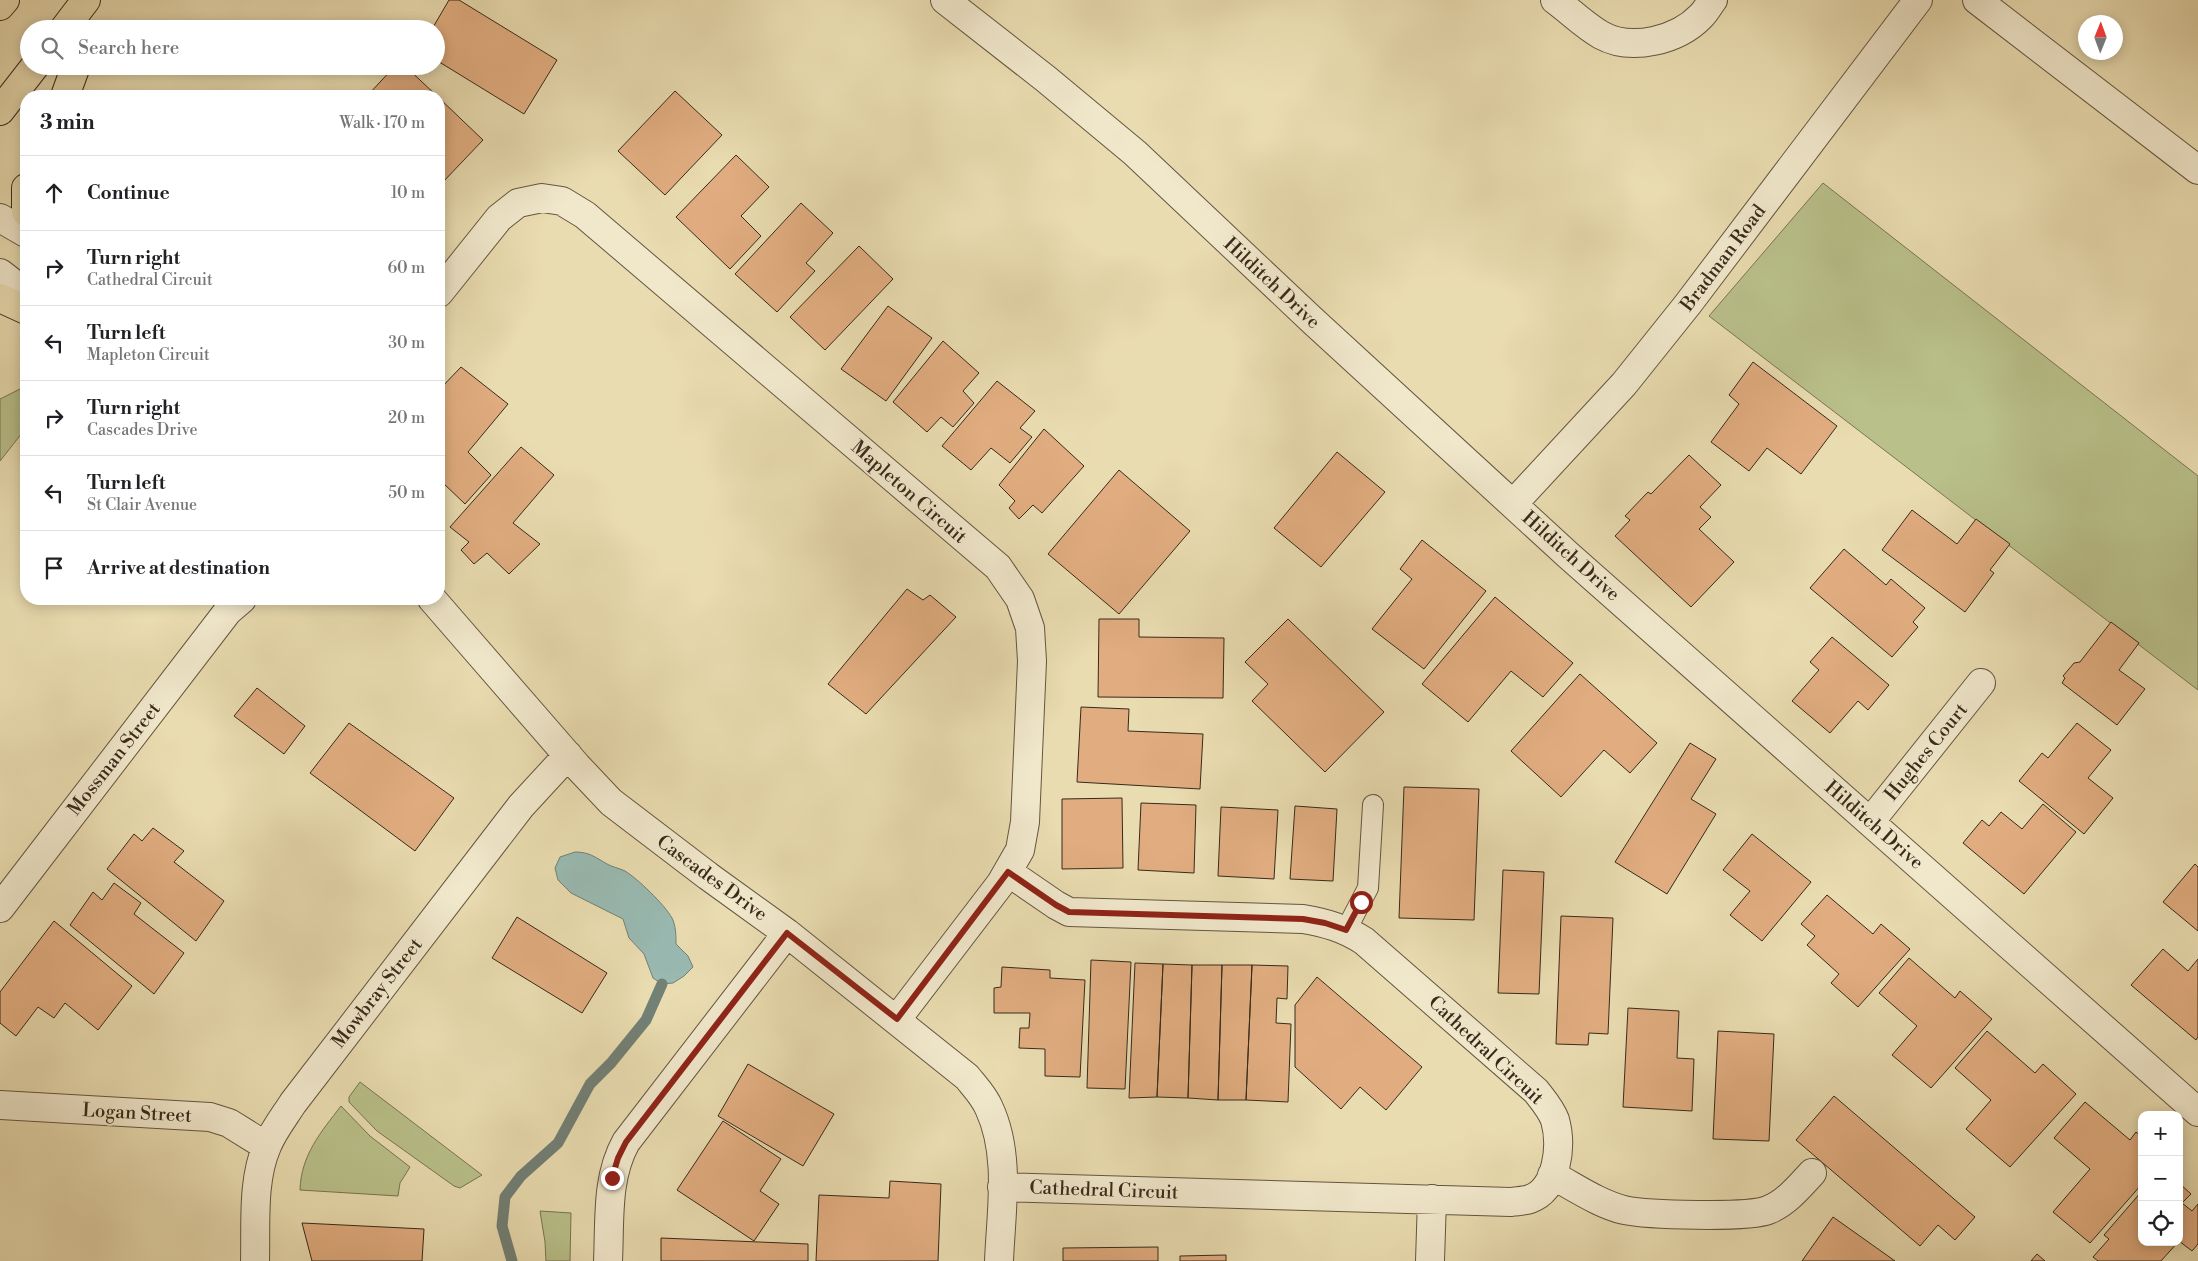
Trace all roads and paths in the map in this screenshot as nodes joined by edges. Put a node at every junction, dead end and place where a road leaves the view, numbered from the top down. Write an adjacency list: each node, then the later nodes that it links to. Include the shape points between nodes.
1 (5, 0): 9 (main road)
2 (86, 0): 10 (main road)
3 (99, 0): 11 (main road)
4 (945, 0): 24 (street, Hilditch Drive, via 1046,78 1135,153)
5 (1555, 0): 6 (street, via 1602,36 1636,43 1674,35 1701,16)
6 (1713, 0)
7 (1918, 0): 24 (street, Bradman Road, via 1653,348)
8 (1977, 0): 16 (street)
9 (0, 6)
10 (71, 20)
11 (92, 20)
12 (28, 75): 15 (main road)
13 (73, 75): 14 (main road)
14 (67, 90)
15 (0, 111)
16 (2198, 170)
17 (0, 218): 18 (street)
18 (20, 230)
19 (0, 273): 21 (street)
20 (445, 286): 31 (street, Mapleton Circuit, via 499,218 518,203 542,198 562,201 593,221 998,567 1020,599 1030,628 1032,661 1025,822 1020,850)
21 (20, 288)
22 (0, 298): 23 (main road)
23 (20, 307)
24 (1513, 504): 30 (street, Hilditch Drive)
25 (232, 605): 32 (street, Mossman Street)
26 (437, 605): 28 (street, Cascades Drive)
27 (1981, 683): 30 (street, Hughes Court)
28 (568, 755): 34 (street, Cascades Drive, via 611,802); 38 (street, Mowbray Street, via 516,813 293,1103)
29 (1373, 805): 33 (lane, via 1368,888)
30 (1870, 822): 37 (street, Hilditch Drive)
31 (1008, 872): 33 (street, Cathedral Circuit, via 1069,912 1303,919); 35 (street, Mapleton Circuit)
32 (0, 908)
33 (1346, 930): 40 (street, Cathedral Circuit, via 1364,941 1536,1091 1554,1119 1558,1136 1558,1154)
34 (787, 933): 35 (street, Cascades Drive); 44 (street, via 626,1142 618,1158 610,1196)
35 (897, 1019): 41 (street, Cascades Drive, via 954,1066 989,1107 1001,1148)
36 (0, 1106): 38 (street, Logan Street, via 210,1117 229,1123)
37 (2198, 1112)
38 (266, 1146): 43 (street, Mowbray Street, via 258,1185)
39 (1812, 1174): 40 (street, via 1789,1197 1769,1210 1752,1214 1625,1210)
40 (1552, 1175): 42 (street, Cathedral Circuit, via 1546,1188 1531,1199 1511,1202)
41 (1002, 1187): 42 (street, Cathedral Circuit); 45 (street, Cascades Drive)
42 (1432, 1199): 46 (street)
43 (255, 1261)
44 (608, 1261)
45 (999, 1261)
46 (1430, 1261)

